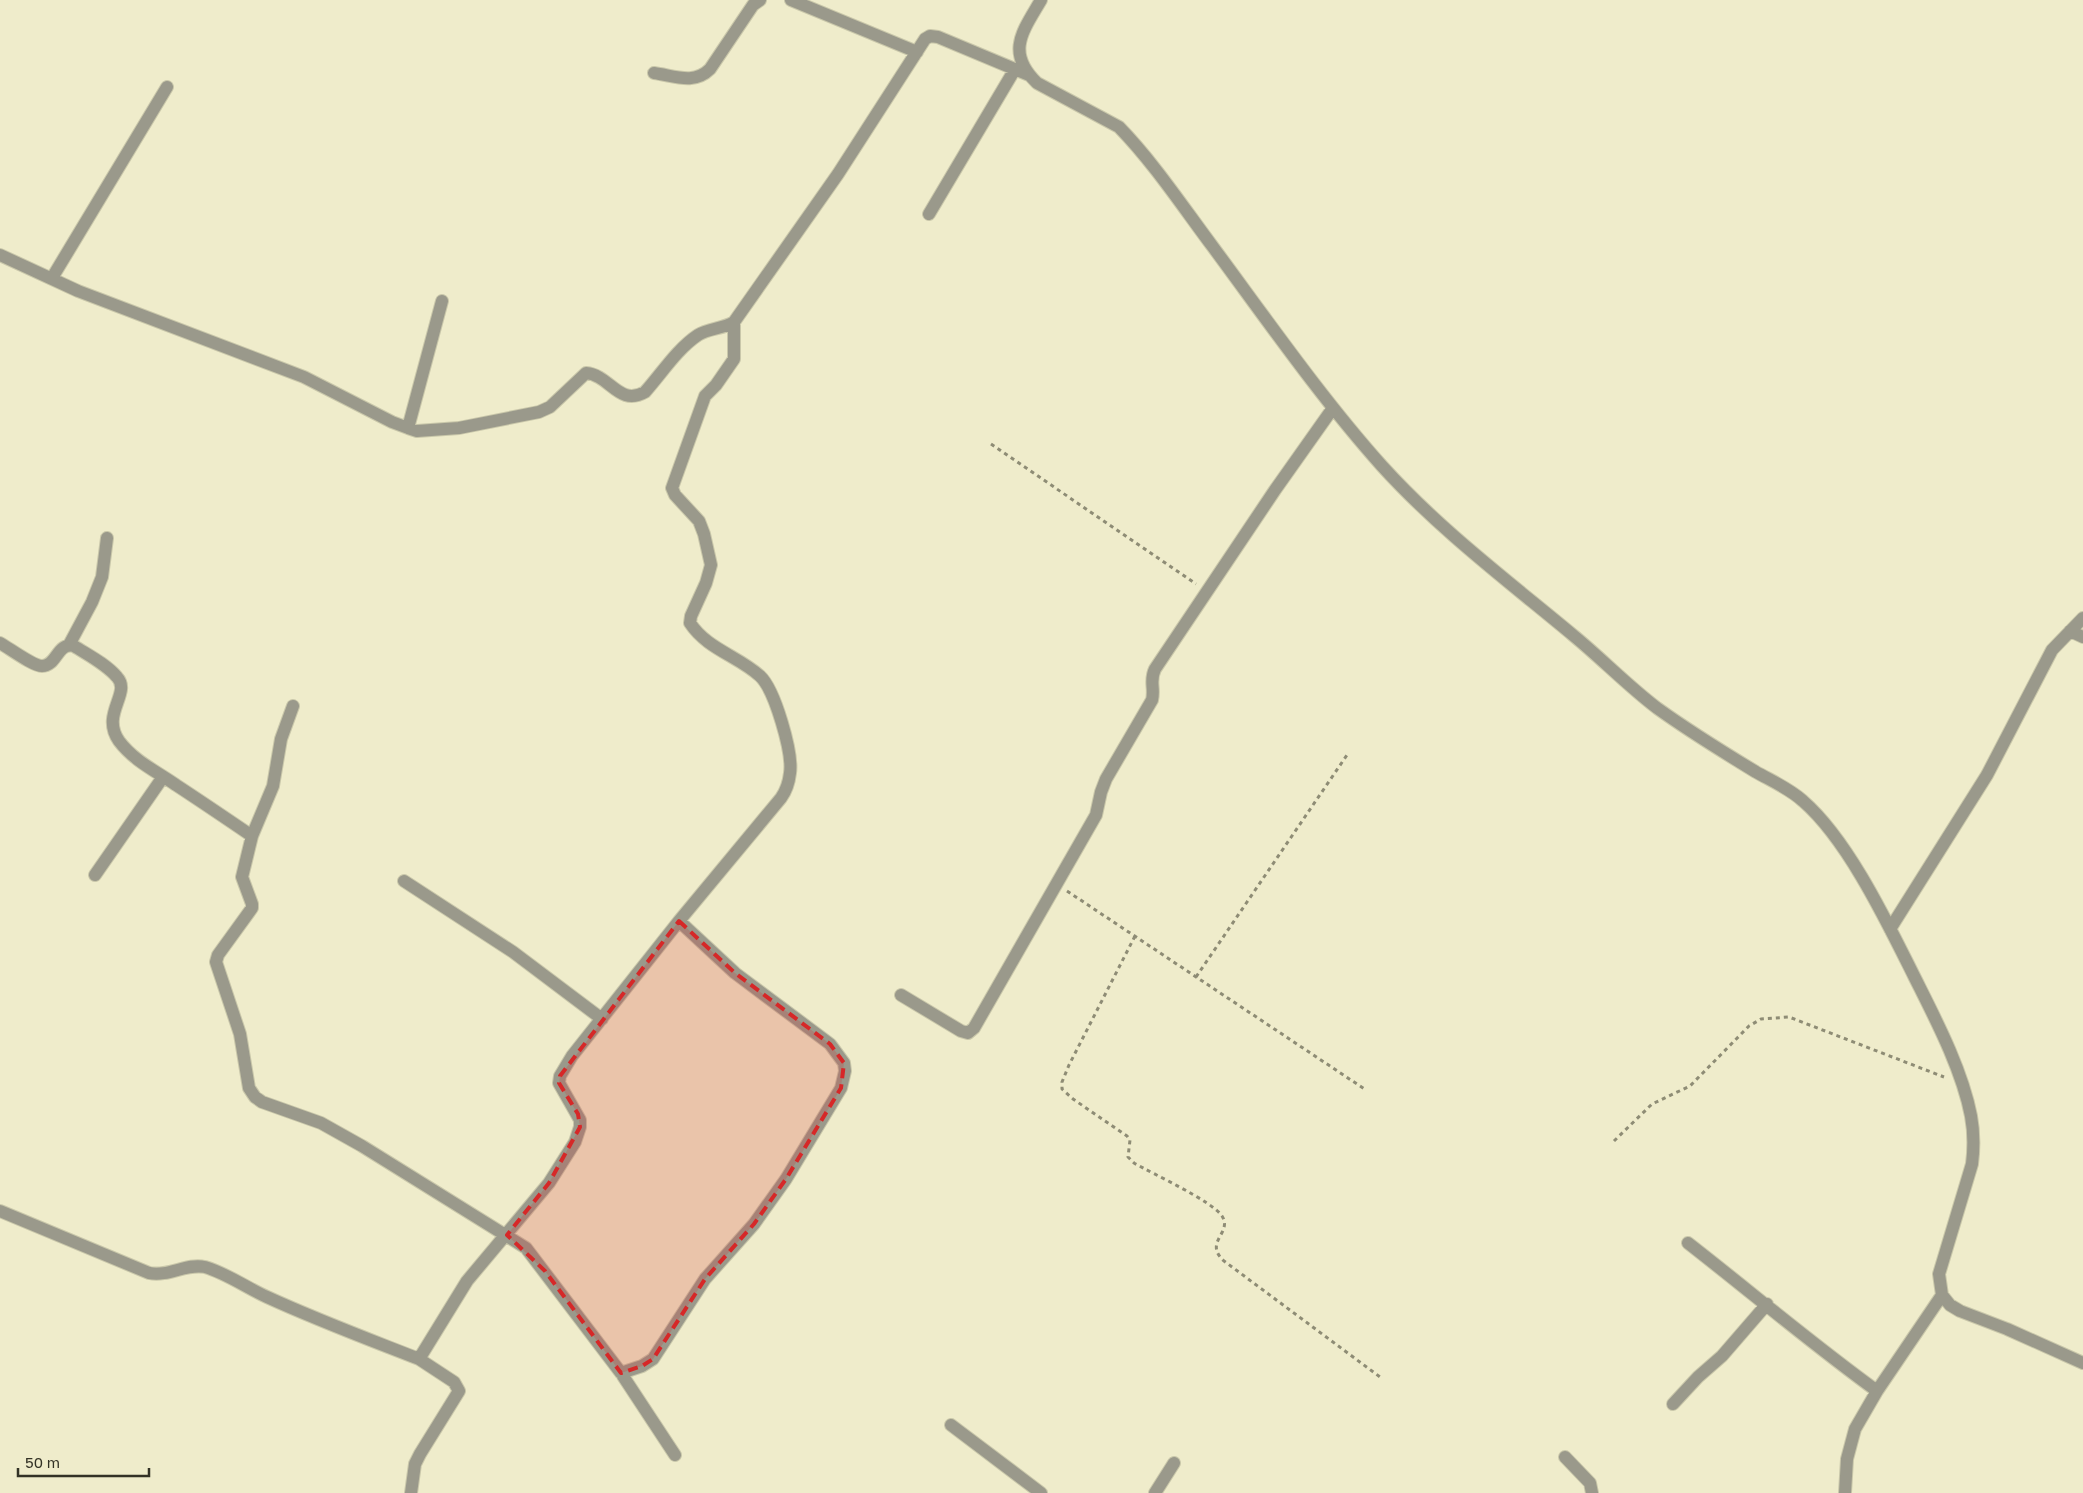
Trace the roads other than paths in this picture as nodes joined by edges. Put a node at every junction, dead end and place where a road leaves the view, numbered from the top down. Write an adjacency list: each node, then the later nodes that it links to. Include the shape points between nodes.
1 (760, 0): 6 (street, via 753,5 703,76 690,79)
2 (791, 0): 4 (street)
3 (1041, 0): 7 (street, via 1019,42 1021,58)
4 (917, 52): 5 (street, via 925,39 938,36); 13 (street, via 838,174)
5 (1015, 69): 7 (street); 9 (street)
6 (654, 73)
7 (1029, 75): 14 (street, via 1037,83 1119,127 1175,196)
8 (166, 87): 11 (street)
9 (929, 214)
10 (0, 255): 11 (street)
11 (52, 278): 15 (street, via 304,378)
12 (442, 301): 15 (street)
13 (734, 322): 15 (street, via 700,334 687,344 637,397 628,397 594,373 586,373 550,407 533,414 460,428 417,431); 27 (street, via 734,359 705,396 672,488 699,521 711,565 690,623 701,637 760,677 771,692 787,745 791,771 781,798)
14 (1333, 408): 28 (street, via 1382,466 1462,544 1629,685 1657,708 1800,798 1838,841); 29 (street, via 1155,668 1150,678 1152,700 1106,779 1096,815 971,1032 961,1031)
15 (408, 428)
16 (107, 538): 21 (street, via 102,577)
17 (2083, 618): 18 (street)
18 (2070, 631): 19 (street); 28 (street, via 2052,650 1987,775)
19 (2083, 637)
20 (0, 643): 21 (street, via 42,666 50,664)
21 (68, 645): 23 (street, via 118,677 121,693 111,721 113,730 127,751)
22 (293, 706): 24 (street, via 281,738 273,786)
23 (163, 777): 24 (street); 25 (street)
24 (252, 836): 32 (street, via 242,877 252,908 216,962 240,1034 249,1088 262,1102 321,1123)
25 (95, 876)
26 (404, 880): 30 (street, via 513,952)
27 (679, 921): 30 (street); 38 (street, via 735,973 830,1044 844,1063 845,1071 841,1088 822,1122 754,1224 705,1279 653,1359)
28 (1890, 930): 34 (street, via 1926,1002 1961,1083 1971,1116 1972,1164 1939,1274)
29 (901, 995)
30 (602, 1019): 32 (street, via 560,1076 559,1083 580,1120 575,1142 549,1183)
31 (0, 1211): 36 (street, via 149,1273 167,1274 195,1266 208,1268 267,1297)
32 (507, 1235): 36 (street, via 467,1282); 38 (street, via 526,1248)
33 (1688, 1243): 35 (street)
34 (1942, 1295): 37 (street, via 1960,1311); 39 (street)
35 (1767, 1304): 39 (street, via 1815,1346); 40 (street)
36 (419, 1359): 45 (street, via 454,1382 459,1390 420,1454)
37 (2083, 1363)
38 (622, 1373): 42 (street)
39 (1876, 1391): 49 (street, via 1850,1442)
40 (1674, 1404)
41 (951, 1425): 46 (street)
42 (675, 1455)
43 (1565, 1458): 48 (street, via 1590,1483)
44 (1174, 1463): 47 (street)
45 (411, 1493)
46 (1041, 1493)
47 (1155, 1493)
48 (1592, 1493)
49 (1845, 1493)

